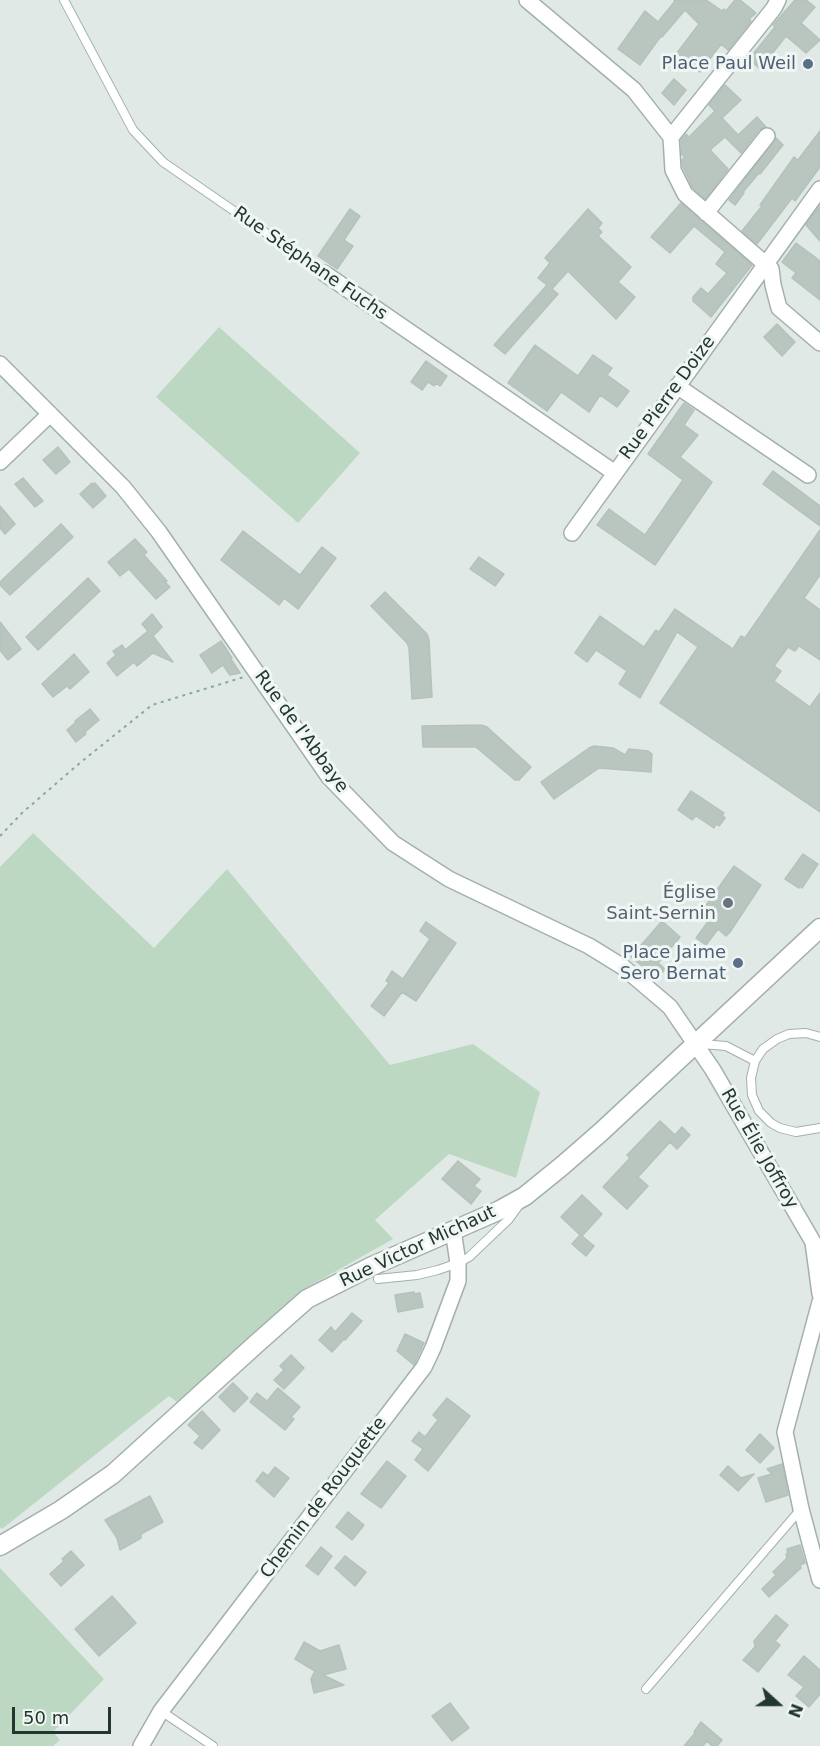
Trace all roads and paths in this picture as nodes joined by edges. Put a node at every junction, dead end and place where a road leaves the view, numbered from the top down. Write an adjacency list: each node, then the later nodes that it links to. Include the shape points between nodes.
1 (64, 0): 9 (lane, Rue Stéphane Fuchs, via 133,130 163,162)
2 (527, 0): 5 (street, via 634,90)
3 (778, 0): 5 (street)
4 (767, 136): 7 (street)
5 (671, 137): 7 (street, via 673,170 685,194)
6 (820, 189): 8 (street, Rue Pierre Doize)
7 (706, 213): 8 (street)
8 (765, 264): 10 (street, via 771,269 779,308); 12 (street, Rue Pierre Doize)
9 (324, 273): 15 (street, Rue Stéphane Fuchs)
10 (820, 343)
11 (0, 364): 13 (street, Rue de l'Abbaye)
12 (677, 386): 15 (street, Rue Pierre Doize); 16 (street)
13 (50, 414): 14 (street); 18 (street, Rue de l'Abbaye, via 123,487 159,532)
14 (0, 462)
15 (615, 473): 17 (street, Rue Pierre Doize)
16 (808, 476)
17 (572, 533)
18 (257, 673): 19 (path, via 152,705 81,762); 22 (street, Rue de l'Abbaye, via 329,777 393,843 449,879 589,946 623,967 670,1007)
19 (0, 836)
20 (820, 928): 22 (street, Rue Victor Michaut)
21 (820, 1037): 23 (lane, via 789,1034 763,1049)
22 (695, 1044): 23 (lane, via 726,1046); 25 (street, Rue Victor Michaut); 27 (street, Rue Élie Joffroy)
23 (755, 1061): 24 (lane, via 751,1086 759,1111 780,1128 796,1132)
24 (820, 1128)
25 (525, 1196): 26 (street, Rue Victor Michaut); 28 (lane, via 509,1219)
26 (453, 1230): 28 (street, Chemin de Rouquette); 33 (street, Rue Victor Michaut, via 308,1299 113,1474)
27 (817, 1246): 30 (street, Rue Élie Joffroy)
28 (458, 1263): 29 (lane, via 417,1275); 36 (street, Chemin de Rouquette, via 458,1281 424,1367)
29 (378, 1279)
30 (820, 1294)
31 (820, 1302): 32 (street, via 785,1432)
32 (801, 1509): 34 (street); 35 (lane)
33 (0, 1546)
34 (820, 1580)
35 (646, 1689)
36 (161, 1711): 37 (street, Chemin de Rouquette); 38 (lane)
37 (141, 1746)
38 (213, 1746)

